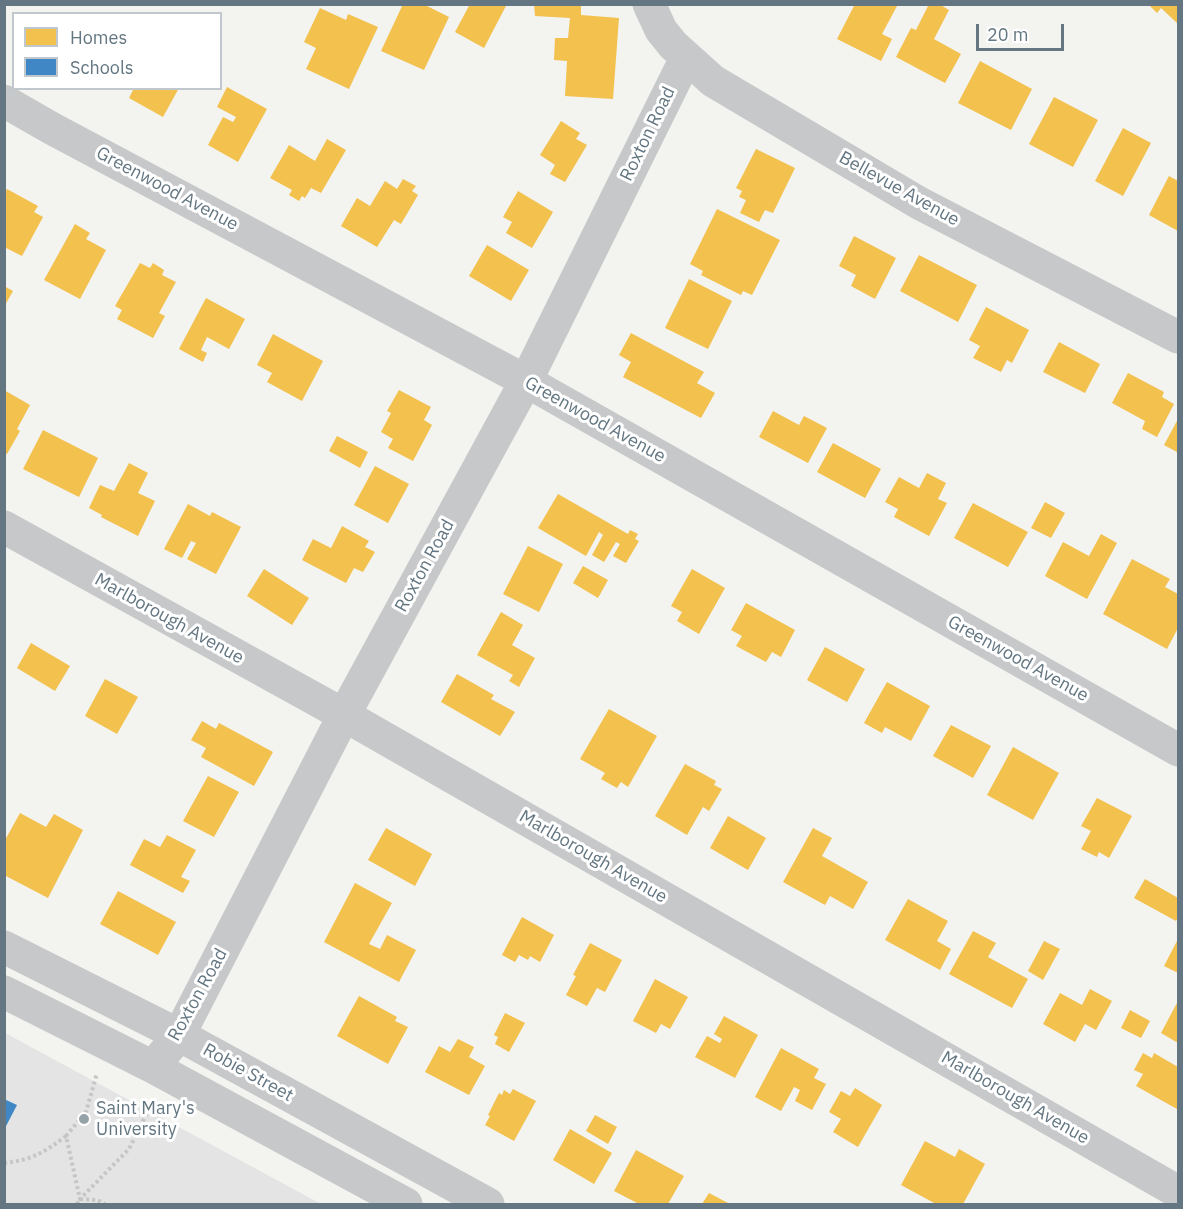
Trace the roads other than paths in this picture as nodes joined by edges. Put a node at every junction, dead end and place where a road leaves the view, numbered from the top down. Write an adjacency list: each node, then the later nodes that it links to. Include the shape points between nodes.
1 (649, 4): 2 (street, Bellevue Avenue, via 661,30)
2 (686, 58): 4 (street, Bellevue Avenue, via 713,81 920,203); 5 (street, Roxton Road)
3 (4, 101): 5 (street, Greenwood Avenue)
4 (1179, 338)
5 (526, 381): 7 (street, Roxton Road); 8 (street, Greenwood Avenue)
6 (4, 527): 7 (street, Marlborough Avenue)
7 (344, 715): 11 (street, Roxton Road); 13 (street, Marlborough Avenue)
8 (1179, 750)
9 (4, 947): 11 (street, Robie Street)
10 (4, 992): 12 (street)
11 (179, 1035): 12 (street, Roxton Road); 15 (street, Robie Street)
12 (154, 1081): 14 (street)
13 (1179, 1192)
14 (406, 1204)
15 (488, 1204)

